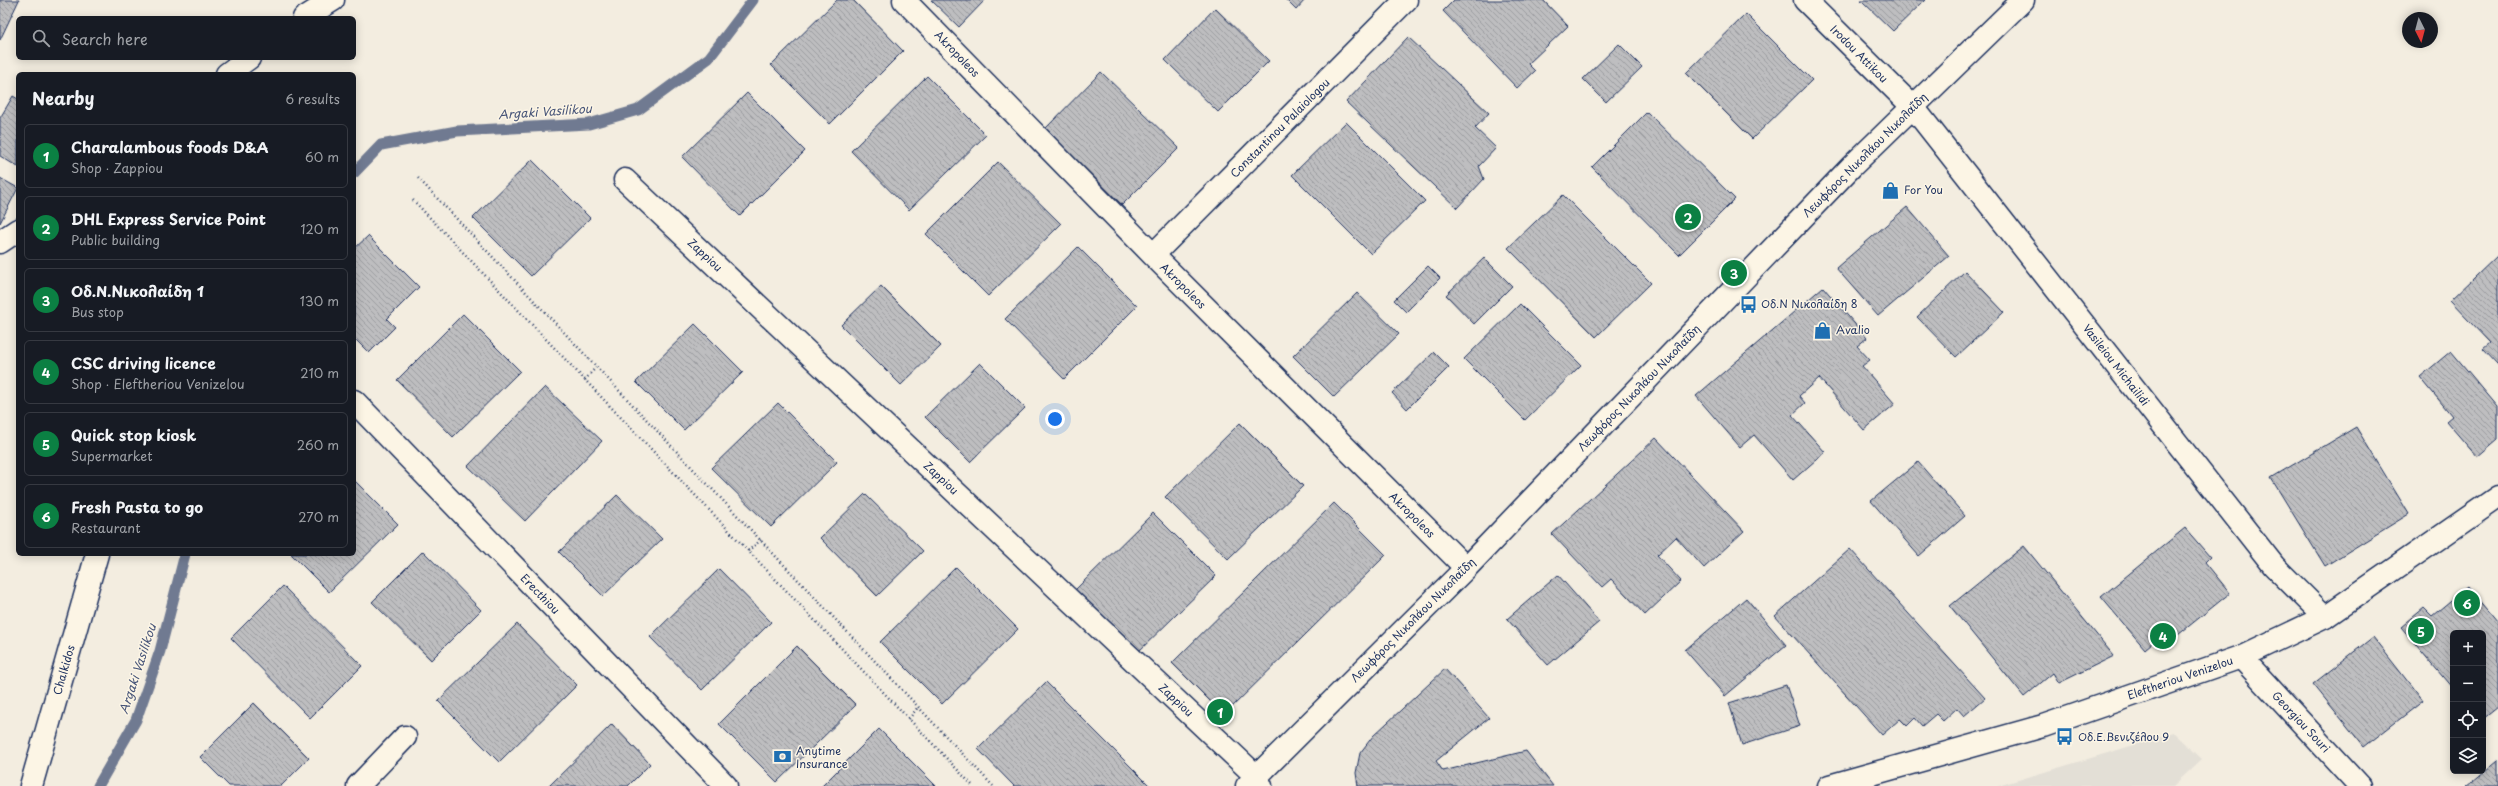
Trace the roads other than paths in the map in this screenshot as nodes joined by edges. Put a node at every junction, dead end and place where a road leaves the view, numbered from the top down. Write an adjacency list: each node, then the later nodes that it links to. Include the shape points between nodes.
1 (333, 0): 6 (street)
2 (904, 0): 13 (street, Akropoleos)
3 (1406, 0): 13 (street, Constantinou Palaiologou)
4 (1805, 0): 9 (street, Irodou Attikou)
5 (2023, 0): 9 (street, Λεωφόρος Νικολάου Νικολαΐδη)
6 (307, 16)
7 (246, 60): 8 (street)
8 (230, 72)
9 (1913, 108): 17 (street, Λεωφόρος Νικολάου Νικολαΐδη, via 1852,166); 18 (street, Vasileiou Michailidi, via 2274,566)
10 (626, 180): 21 (street, Zappiou)
11 (16, 231): 12 (street)
12 (0, 242)
13 (1153, 255): 17 (street, Akropoleos)
14 (356, 403): 24 (street, Erecthiou)
15 (2498, 497): 18 (street, Eleftheriou Venizelou)
16 (96, 556): 22 (street, Chalkidos)
17 (1466, 568): 21 (street, Λεωφόρος Νικολάου Νικολαΐδη)
18 (2325, 617): 19 (street, Eleftheriou Venizelou)
19 (2241, 657): 25 (street, Eleftheriou Venizelou, via 2043,726); 26 (street, Georgiou Souri)
20 (405, 738): 23 (street)
21 (1255, 783)
22 (31, 786)
23 (358, 786)
24 (726, 786)
25 (1829, 786)
26 (2360, 786)

